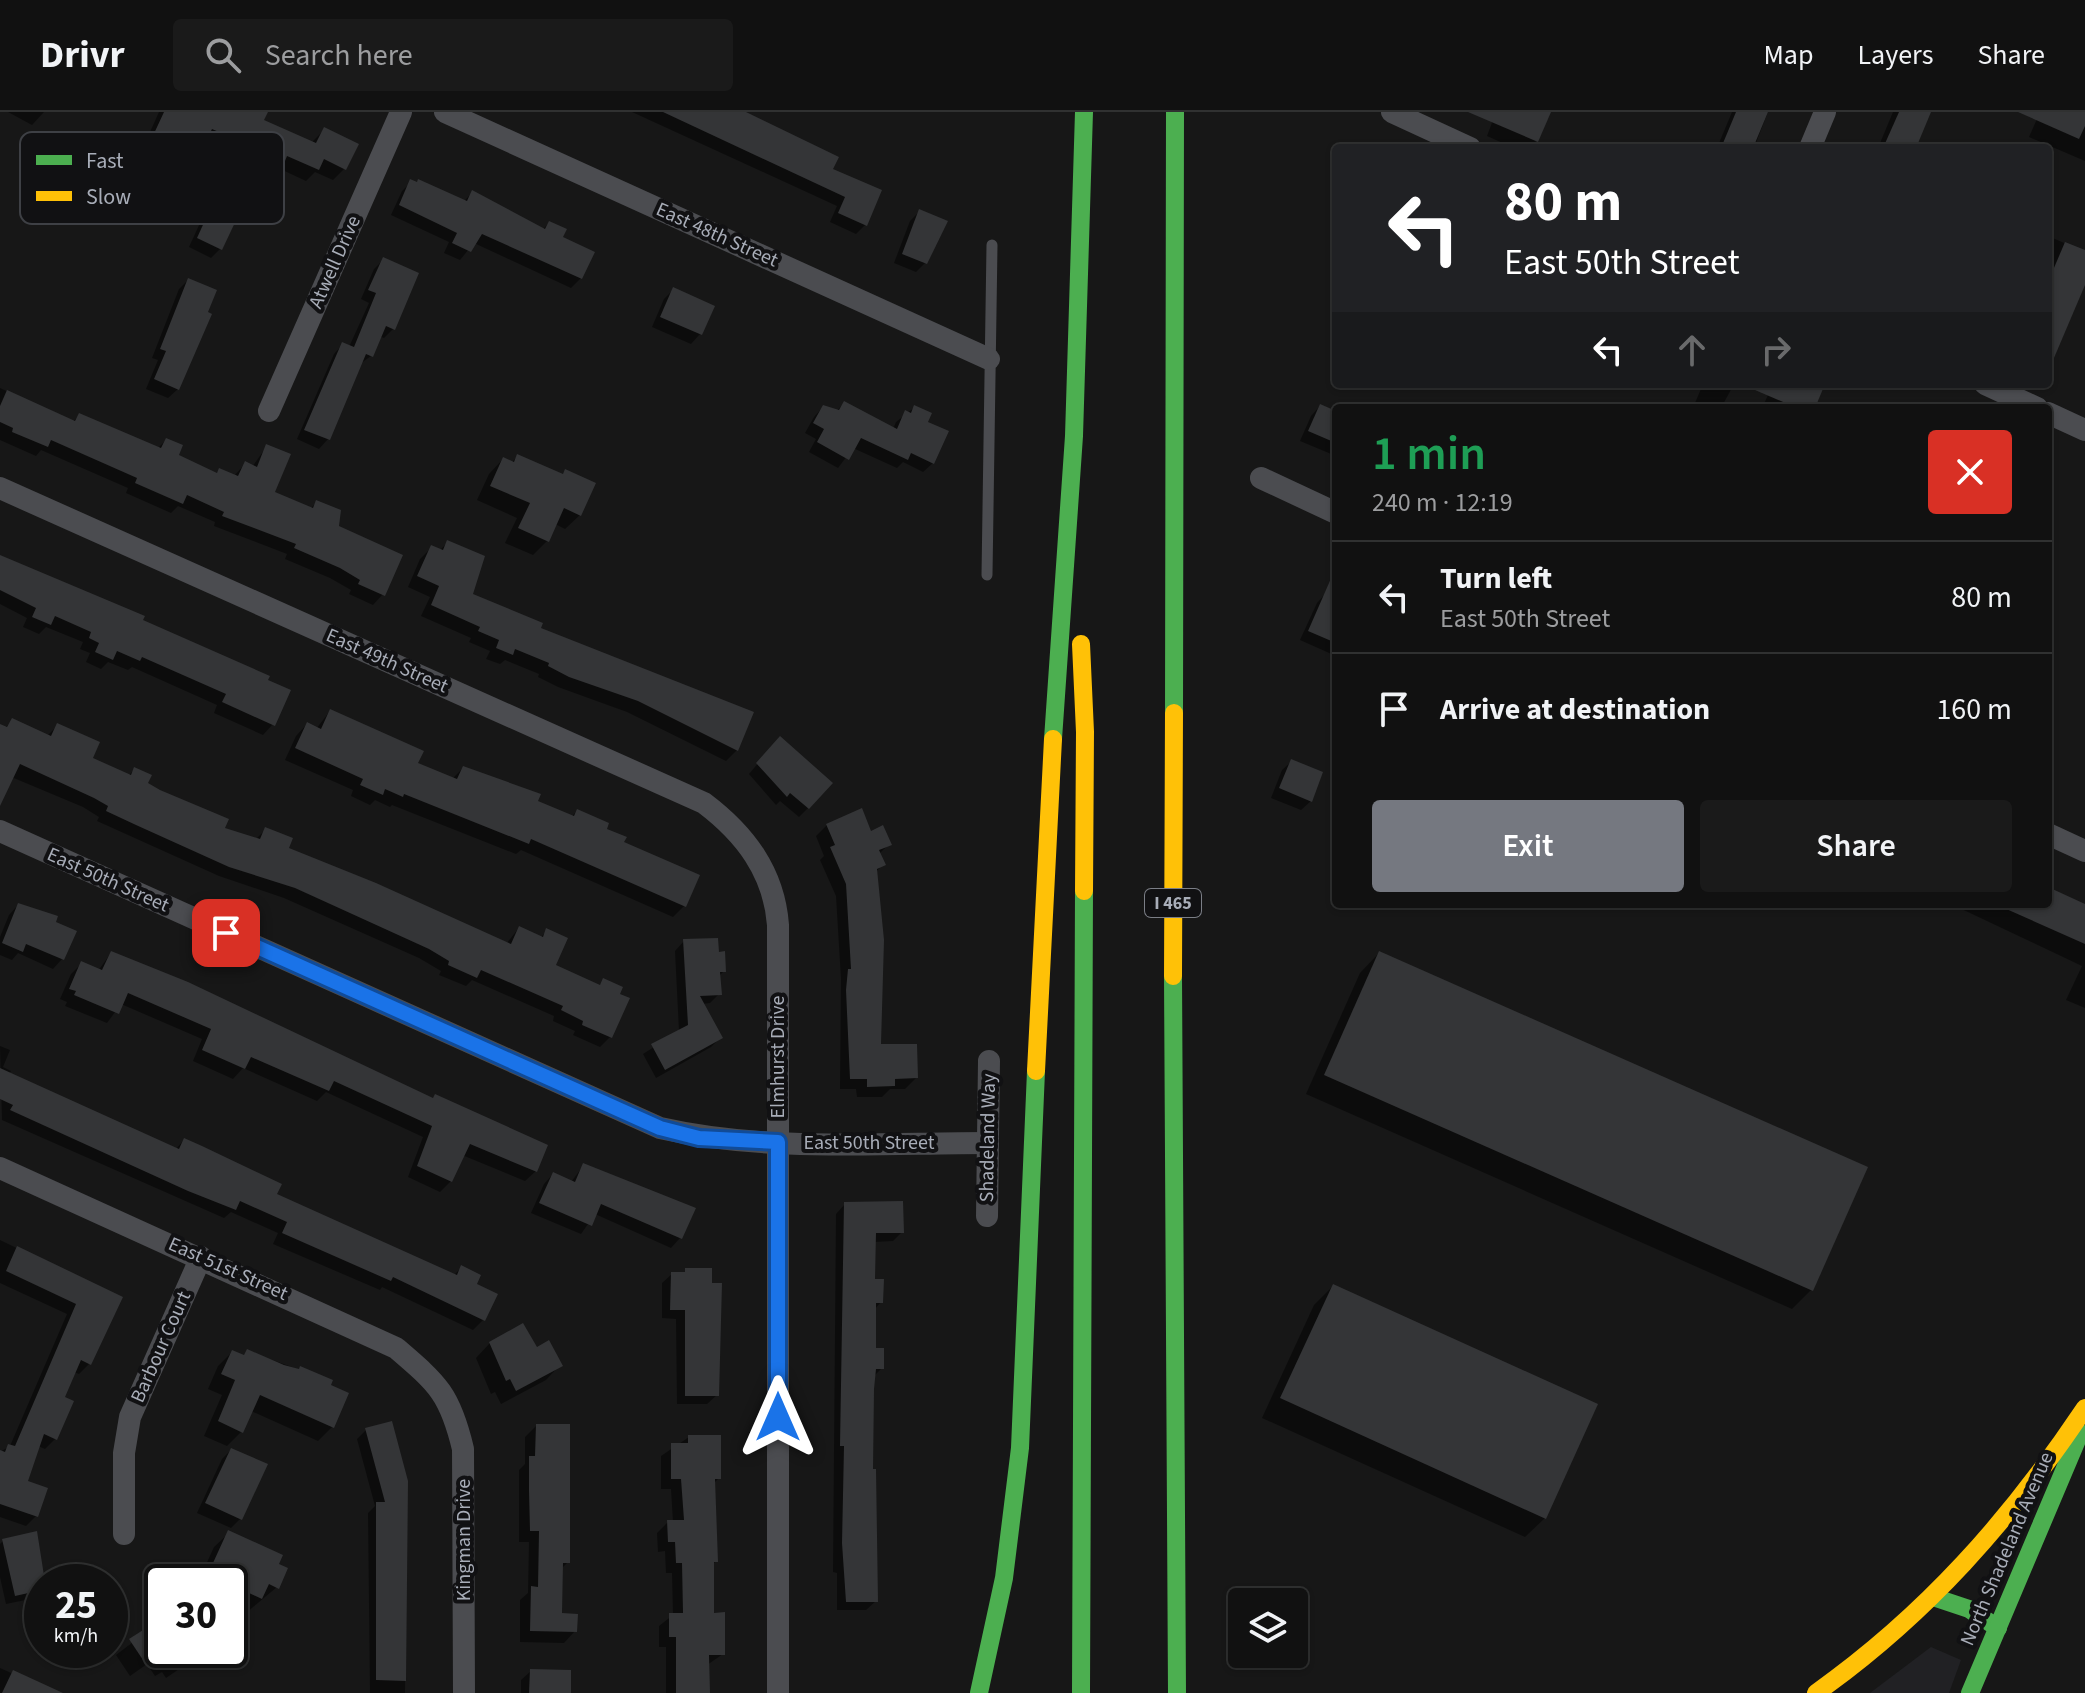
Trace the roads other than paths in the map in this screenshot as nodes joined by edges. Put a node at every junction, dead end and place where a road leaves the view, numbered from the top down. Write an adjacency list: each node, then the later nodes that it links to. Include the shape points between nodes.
1 (401, 112): 14 (street, Atwell Drive)
2 (445, 112): 11 (street, East 48th Street)
3 (1084, 112): 17 (main road)
4 (1175, 112): 42 (main road, I 465)
5 (1392, 112): 7 (street)
6 (1825, 112): 9 (street)
7 (1426, 119): 8 (street)
8 (1464, 144)
9 (1812, 144)
10 (992, 245): 11 (lane)
11 (989, 359): 21 (lane)
12 (1994, 388): 13 (street)
13 (2028, 404)
14 (269, 411)
15 (2052, 415): 16 (street)
16 (2085, 430)
17 (1074, 436): 40 (main road, via 1044,867 1020,1448 997,1621); 41 (main road, via 1085,732)
18 (1261, 478): 20 (street)
19 (0, 488): 25 (street, East 49th Street, via 704,803 726,819)
20 (1332, 511)
21 (987, 575)
22 (0, 831): 27 (street, East 50th Street, via 660,1128 699,1138)
23 (2052, 836): 24 (street)
24 (2085, 851)
25 (757, 858): 27 (street, Elmhurst Drive, via 770,883 777,917)
26 (989, 1061): 28 (street, Shadeland Way)
27 (778, 1142): 28 (street, East 50th Street); 39 (street, Elmhurst Drive)
28 (988, 1143): 30 (street, Shadeland Way)
29 (0, 1168): 31 (street, East 51st Street)
30 (987, 1216)
31 (201, 1257): 32 (street, East 51st Street, via 396,1348); 35 (street, Barbour Court, via 130,1417 124,1453)
32 (442, 1391): 38 (street, Kingman Drive, via 463,1449)
33 (2085, 1408): 36 (main road, via 2011,1515)
34 (2085, 1422): 37 (main road, North Shadeland Avenue)
35 (124, 1534)
36 (1936, 1598): 37 (main road, via 1969,1609); 43 (main road)
37 (1998, 1628): 44 (main road, North Shadeland Avenue)
38 (464, 1693)
39 (778, 1693)
40 (979, 1693)
41 (1081, 1693)
42 (1177, 1693)
43 (1816, 1693)
44 (1970, 1693)

